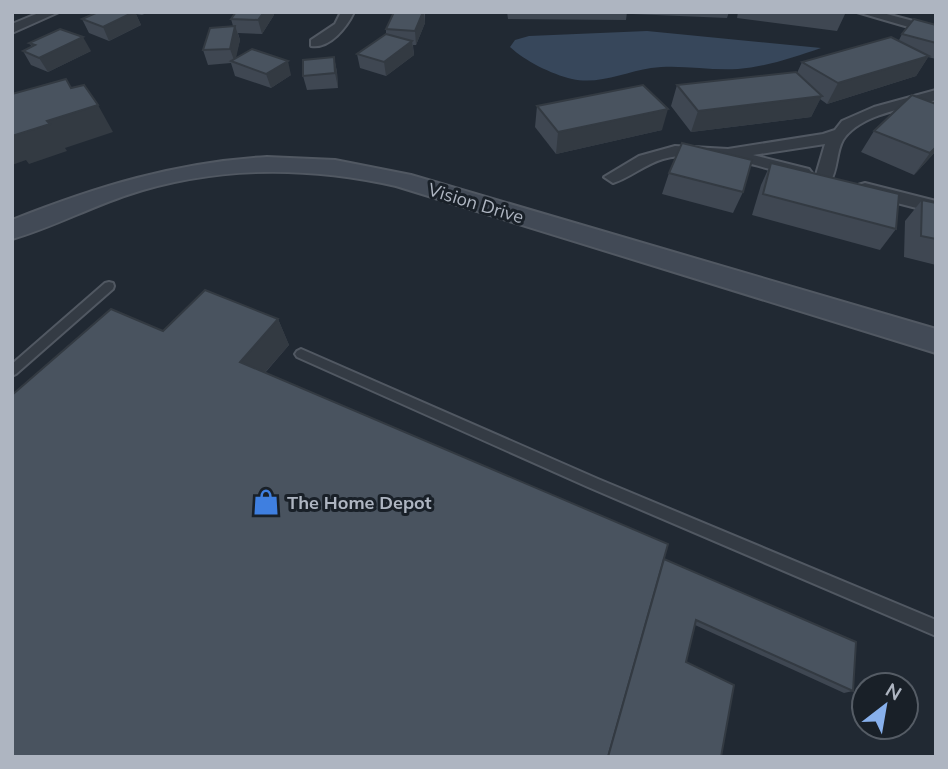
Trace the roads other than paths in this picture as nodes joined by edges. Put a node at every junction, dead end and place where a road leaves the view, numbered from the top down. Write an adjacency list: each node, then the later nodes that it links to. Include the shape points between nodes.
1 (54, 12): 4 (street)
2 (348, 12): 6 (street, via 341,26)
3 (863, 12): 5 (street)
4 (12, 29)
5 (936, 31)
6 (316, 43)
7 (936, 95): 8 (street, via 871,113)
8 (836, 136): 9 (street); 11 (street)
9 (726, 154): 10 (street, via 665,153 639,161); 11 (street)
10 (613, 177)
11 (837, 181): 12 (street)
12 (936, 207)
13 (12, 230): 15 (street, Vision Drive, via 98,196 169,176 218,167 332,166 402,180)
14 (109, 286): 17 (lane)
15 (936, 341)
16 (301, 354): 18 (lane)
17 (12, 371)
18 (936, 628)

